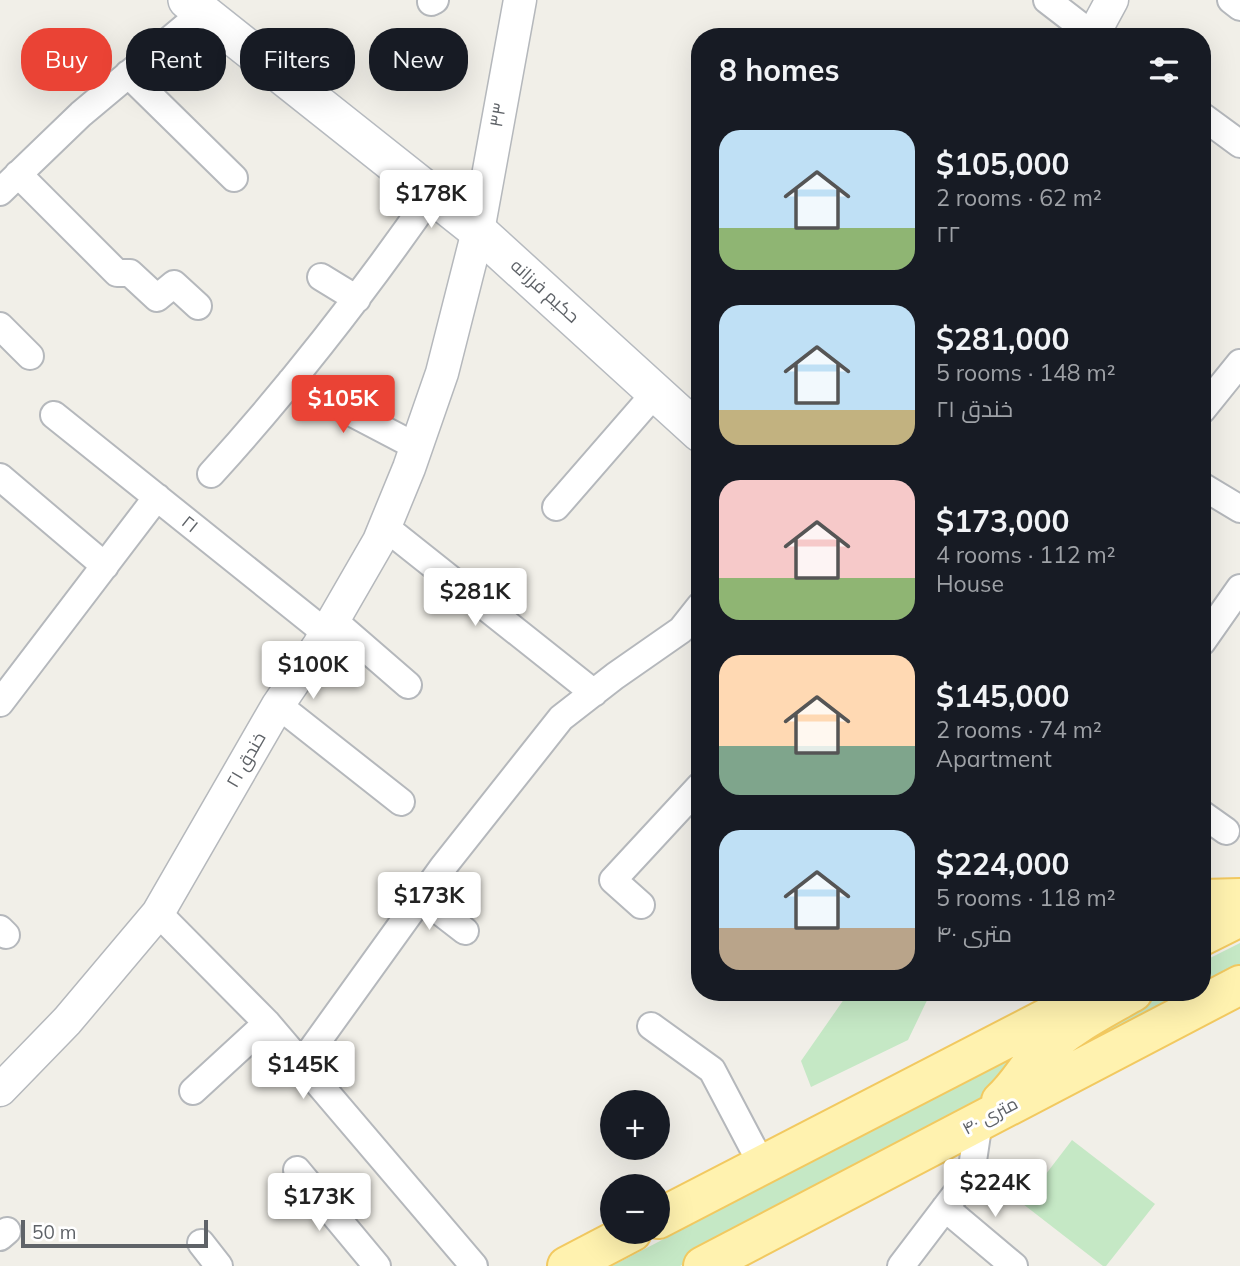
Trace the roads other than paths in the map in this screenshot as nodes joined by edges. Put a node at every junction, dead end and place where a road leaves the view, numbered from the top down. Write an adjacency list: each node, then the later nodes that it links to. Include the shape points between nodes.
1 (520, 0): 17 (street, ۳۳)
2 (1047, 0): 8 (street)
3 (1112, 0): 9 (street)
4 (1231, 0): 6 (street)
5 (195, 6): 7 (street); 16 (main road, حکیم فرزانه)
6 (1240, 7)
7 (173, 28)
8 (1083, 28)
9 (1097, 28)
10 (126, 76): 15 (street)
11 (145, 91): 14 (street)
12 (1211, 123): 13 (street)
13 (1240, 144)
14 (234, 178)
15 (9, 183): 20 (street, via 117,273 130,273 157,298 174,284)
16 (432, 194): 17 (main road, حکیم فرزانه); 19 (street)
17 (478, 231): 25 (main road, حکیم فرزانه); 29 (street, ۲۱ خندق, via 443,373)
18 (321, 277): 19 (street)
19 (357, 299): 24 (street)
20 (198, 306)
21 (0, 326): 22 (street)
22 (30, 356)
23 (1240, 363): 26 (street)
24 (291, 381): 29 (street); 30 (street)
25 (656, 392): 28 (main road, حکیم فرزانه); 34 (street)
26 (1211, 399)
27 (54, 415): 33 (street, ۲۱)
28 (691, 424)
29 (417, 447): 36 (street, ۲۱ خندق)
30 (211, 474)
31 (0, 477): 37 (street)
32 (1211, 491): 35 (street)
33 (157, 497): 37 (street); 40 (street, ۲۱)
34 (556, 507)
35 (1240, 509)
36 (386, 527): 40 (street, ۲۱ خندق); 43 (street)
37 (105, 566): 44 (street)
38 (1240, 588): 41 (street)
39 (691, 617): 43 (street, via 681,630)
40 (329, 626): 42 (street, ۲۱); 45 (street, ۲۱ خندق)
41 (1211, 629)
42 (408, 685)
43 (594, 693): 50 (street, via 561,718)
44 (0, 703)
45 (278, 705): 47 (street); 54 (street, ۲۱ خندق)
46 (691, 796): 53 (street, via 613,880)
47 (401, 802)
48 (1211, 820): 49 (street)
49 (1226, 831)
50 (421, 897): 56 (street); 67 (street)
51 (1240, 898): 52 (main road)
52 (1211, 899)
53 (641, 905)
54 (158, 913): 65 (street); 68 (street, ۲۱ خندق, via 67,1021)
55 (1240, 917): 57 (main road)
56 (465, 931)
57 (1211, 932)
58 (1240, 935): 59 (main road, via 1219,946)
59 (1211, 944)
60 (1240, 985): 61 (main road, ۴۰ متری)
61 (1211, 1000)
62 (1080, 1001): 71 (main road)
63 (1118, 1001): 70 (main road, via 1056,1039 1015,1088)
64 (1209, 1001): 70 (main road, ۴۰ متری)
65 (267, 1023): 67 (street); 69 (street)
66 (650, 1026): 71 (street, via 712,1070)
67 (302, 1063): 80 (street)
68 (0, 1090)
69 (193, 1091)
70 (979, 1121): 73 (street, via 971,1174); 77 (main road, ۴۰ متری)
71 (762, 1165): 74 (main road)
72 (298, 1170): 79 (street)
73 (945, 1208): 83 (street); 84 (street)
74 (670, 1213)
75 (201, 1243): 78 (street)
76 (609, 1244): 81 (main road)
77 (747, 1256): 82 (main road, ۴۰ متری)
78 (219, 1266)
79 (377, 1266)
80 (474, 1266)
81 (567, 1266)
82 (702, 1266)
83 (901, 1266)
84 (1014, 1266)

